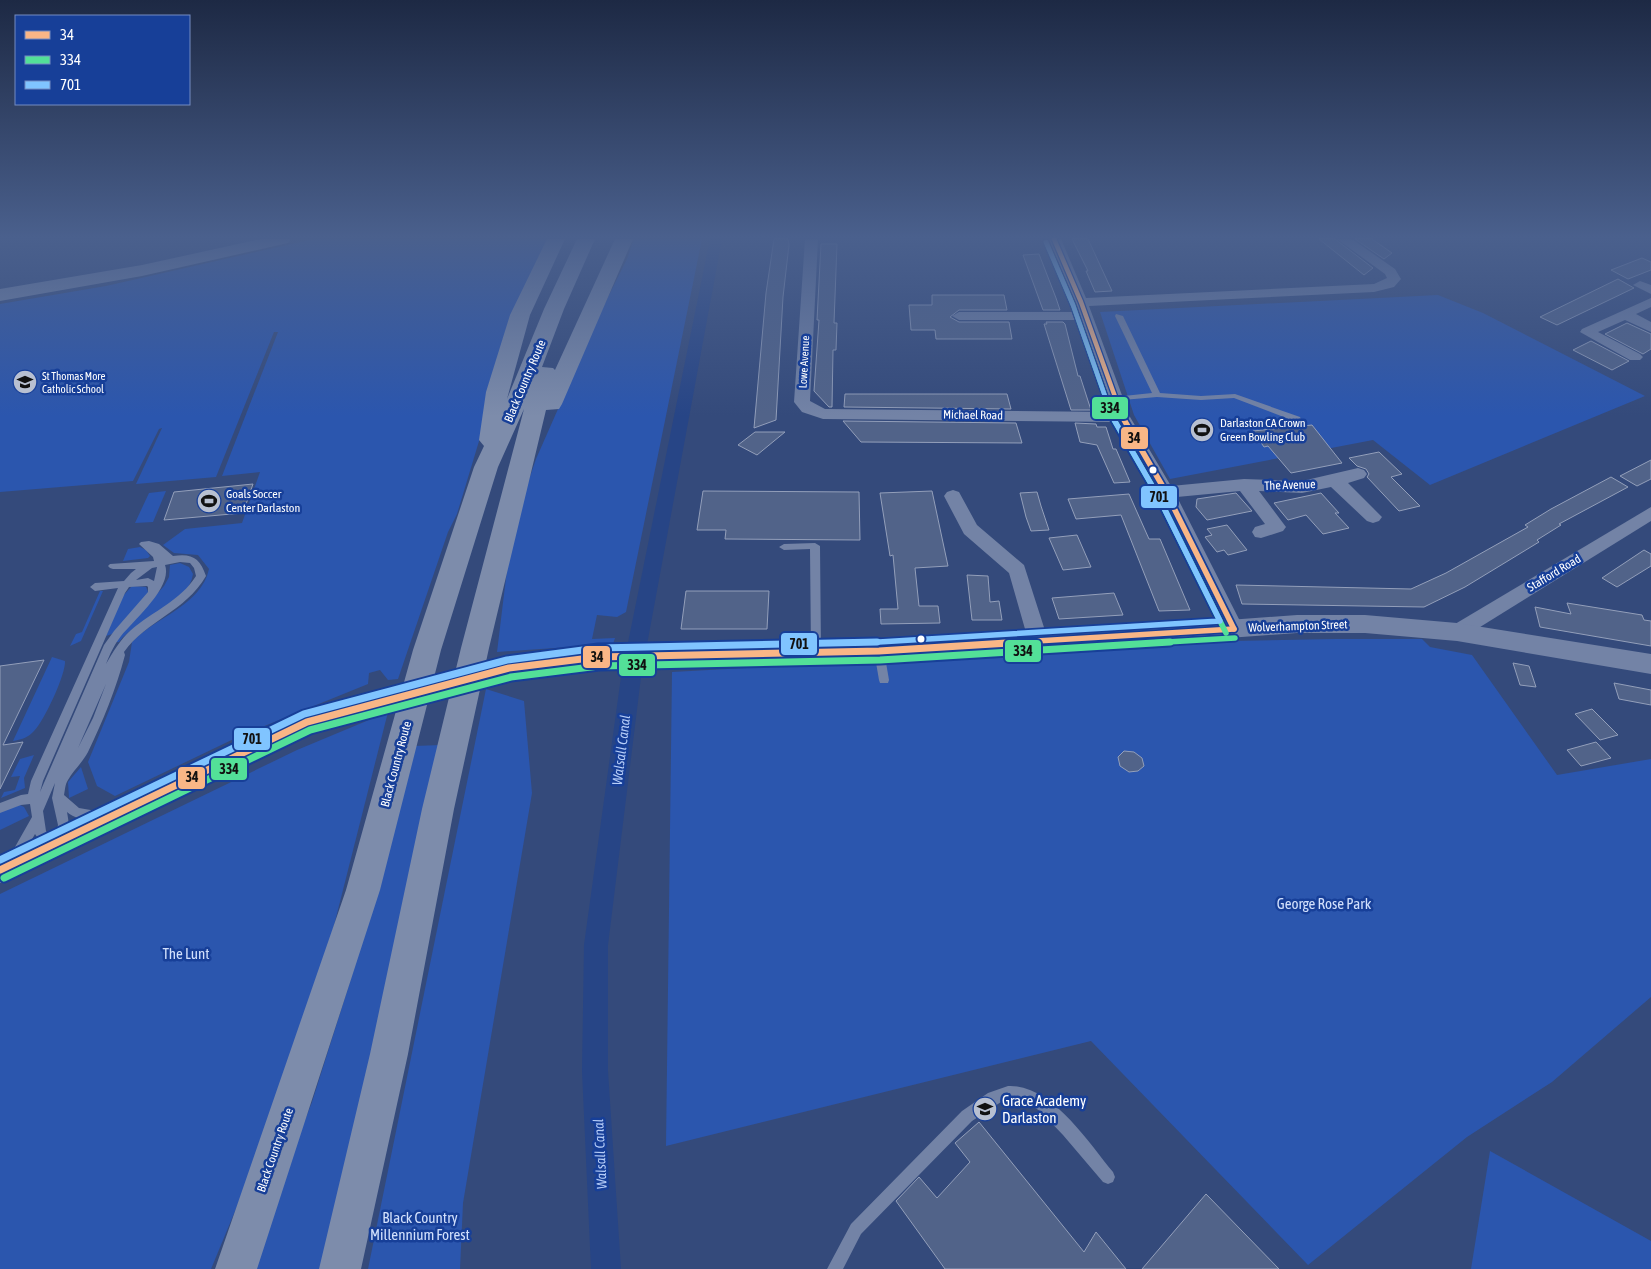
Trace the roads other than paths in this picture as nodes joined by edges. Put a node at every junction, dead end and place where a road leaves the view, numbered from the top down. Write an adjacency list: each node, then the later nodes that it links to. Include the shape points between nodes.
1 (528, 298): 20 (highway, via 497,392)
2 (559, 298): 20 (highway, Black Country Route, via 522,390)
3 (576, 298): 21 (highway, Black Country Route, via 540,388)
4 (598, 298): 21 (highway)
5 (808, 298): 17 (street, Lowe Avenue, via 802,402)
6 (1079, 298): 9 (street)
7 (1233, 298): 9 (street)
8 (1651, 302): 10 (street)
9 (1084, 309): 11 (street); 16 (street)
10 (1625, 314): 13 (street); 14 (street, via 1587,332)
11 (959, 316)
12 (1119, 316): 15 (lane)
13 (1651, 328)
14 (1635, 356)
15 (1157, 395): 16 (lane); 19 (lane, via 1235,396)
16 (1114, 399): 18 (street)
17 (823, 414): 18 (street, Michael Road)
18 (1122, 417): 25 (street)
19 (1298, 419)
20 (486, 467): 52 (highway, Black Country Route, via 427,650 363,890)
21 (521, 471): 53 (highway, Black Country Route, via 438,809 389,1054)
22 (1358, 474): 23 (street, The Avenue)
23 (1335, 481): 24 (street, The Avenue, via 1302,487); 28 (street)
24 (1244, 485): 25 (street, The Avenue); 29 (street, The Avenue, via 1277,528)
25 (1166, 492): 37 (street)
26 (953, 496): 39 (street, via 970,529 1016,570)
27 (1651, 513): 38 (street, Stafford Road)
28 (1373, 517)
29 (1261, 532)
30 (784, 547): 41 (lane, via 815,546)
31 (170, 559): 32 (lane); 32 (lane, via 160,547 153,543 144,544 153,550); 44 (lane, via 186,558 196,564 201,576 197,584 177,605 145,625 122,646 115,678 83,750 77,762)
32 (154, 563): 33 (lane); 34 (lane, via 139,570); 36 (lane, via 162,577)
33 (113, 566)
34 (126, 583): 35 (lane); 36 (lane, via 148,582 153,585); 46 (lane)
35 (95, 587)
36 (154, 592): 44 (lane, via 109,645)
37 (1234, 629): 38 (street, Wolverhampton Street, via 1297,624 1365,624); 39 (street, Wolverhampton Street)
38 (1457, 632): 42 (street, Wolverhampton Street)
39 (1039, 643): 40 (street, Wolverhampton Street)
40 (879, 651): 41 (street, Wolverhampton Street); 43 (lane)
41 (816, 653): 48 (street, Wolverhampton Street, via 598,657 509,668 307,722)
42 (1651, 664)
43 (884, 680)
44 (55, 781): 45 (lane); 46 (lane); 46 (lane)
45 (58, 797): 48 (lane, via 68,808 84,815); 49 (lane, via 64,825)
46 (36, 804): 47 (lane, via 21,800); 49 (lane, via 40,836); 50 (lane, via 19,851)
47 (0, 807)
48 (114, 814): 49 (street)
49 (54, 844): 50 (street)
50 (0, 870)
51 (1108, 1177): 54 (lane, via 1043,1104 1026,1094 1010,1092 986,1100 856,1229)
52 (236, 1269)
53 (340, 1269)
54 (835, 1269)

